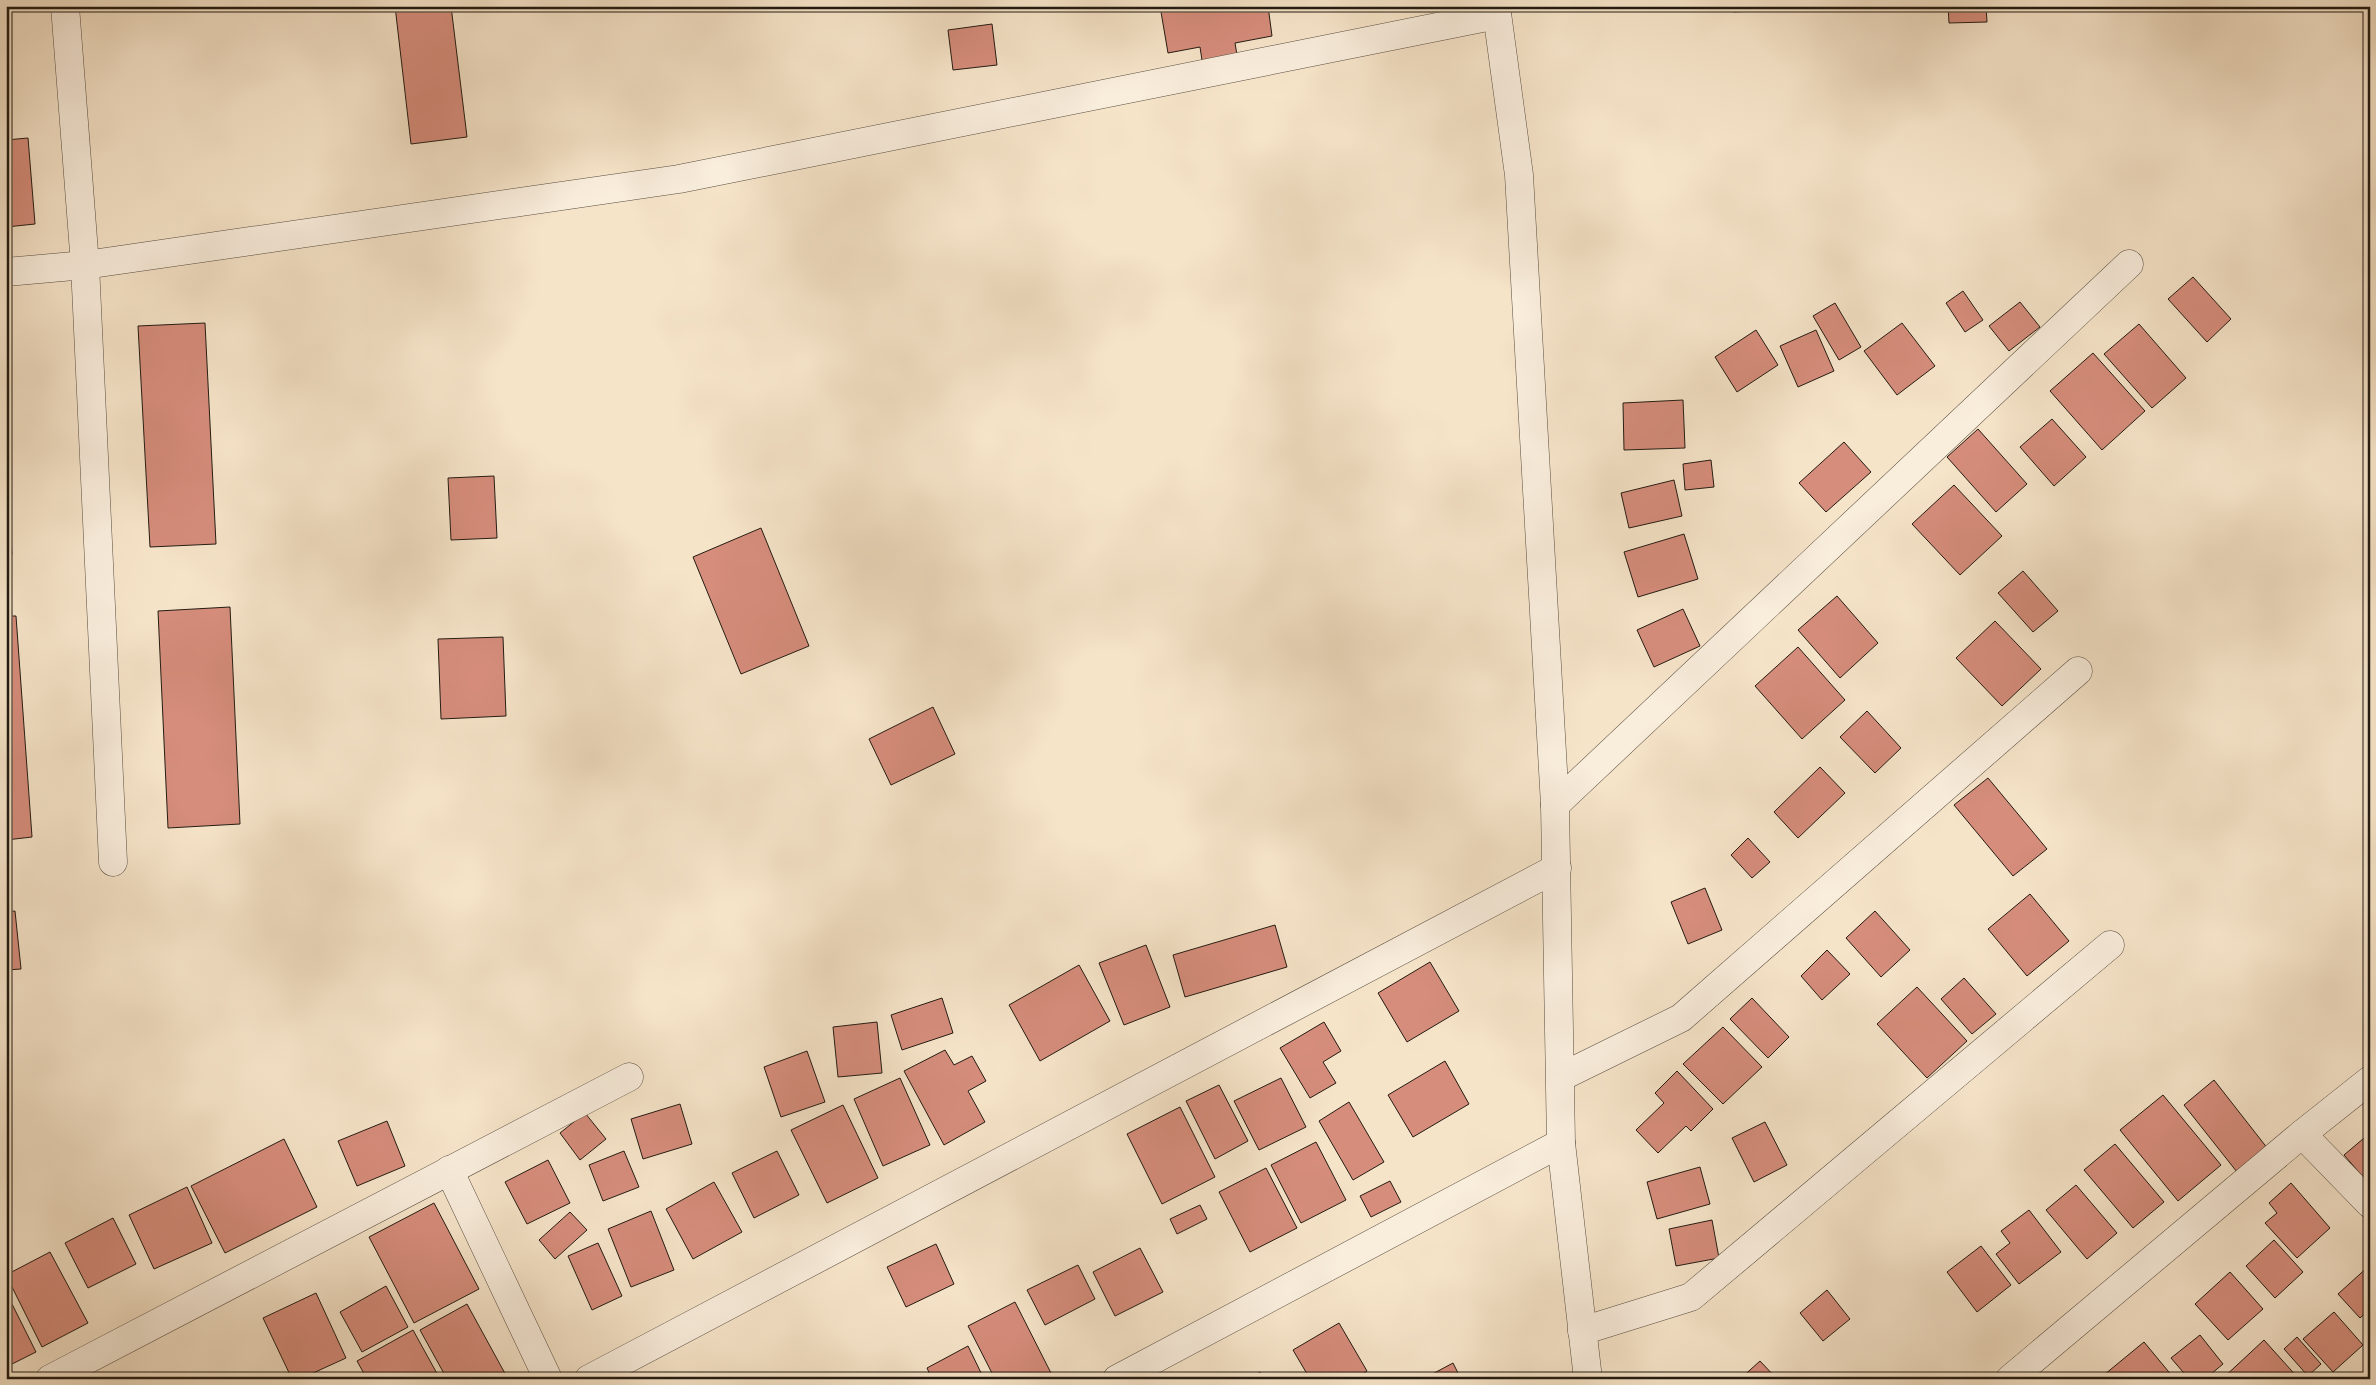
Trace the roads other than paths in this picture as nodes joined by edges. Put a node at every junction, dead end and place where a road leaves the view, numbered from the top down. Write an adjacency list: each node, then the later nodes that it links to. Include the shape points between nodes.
1 (65, 6): 4 (street)
2 (1496, 10): 4 (street, via 678,179); 7 (street, via 1519,175)
3 (2129, 264): 7 (street)
4 (85, 265): 5 (street); 8 (street)
5 (6, 272)
6 (2078, 671): 12 (street, via 1681,1018)
7 (1555, 805): 9 (street)
8 (113, 862)
9 (1557, 868): 12 (street); 21 (street)
10 (2110, 945): 18 (street, via 1691,1297)
11 (629, 1077): 16 (street)
12 (1561, 1077): 15 (street)
13 (2370, 1080): 14 (street)
14 (2302, 1134): 17 (street); 24 (street)
15 (1561, 1143): 18 (street); 22 (street)
16 (449, 1170): 19 (street); 20 (street)
17 (2370, 1204)
18 (1582, 1331): 23 (street)
19 (50, 1379)
20 (548, 1379)
21 (590, 1379)
22 (1117, 1379)
23 (1588, 1379)
24 (2010, 1379)

